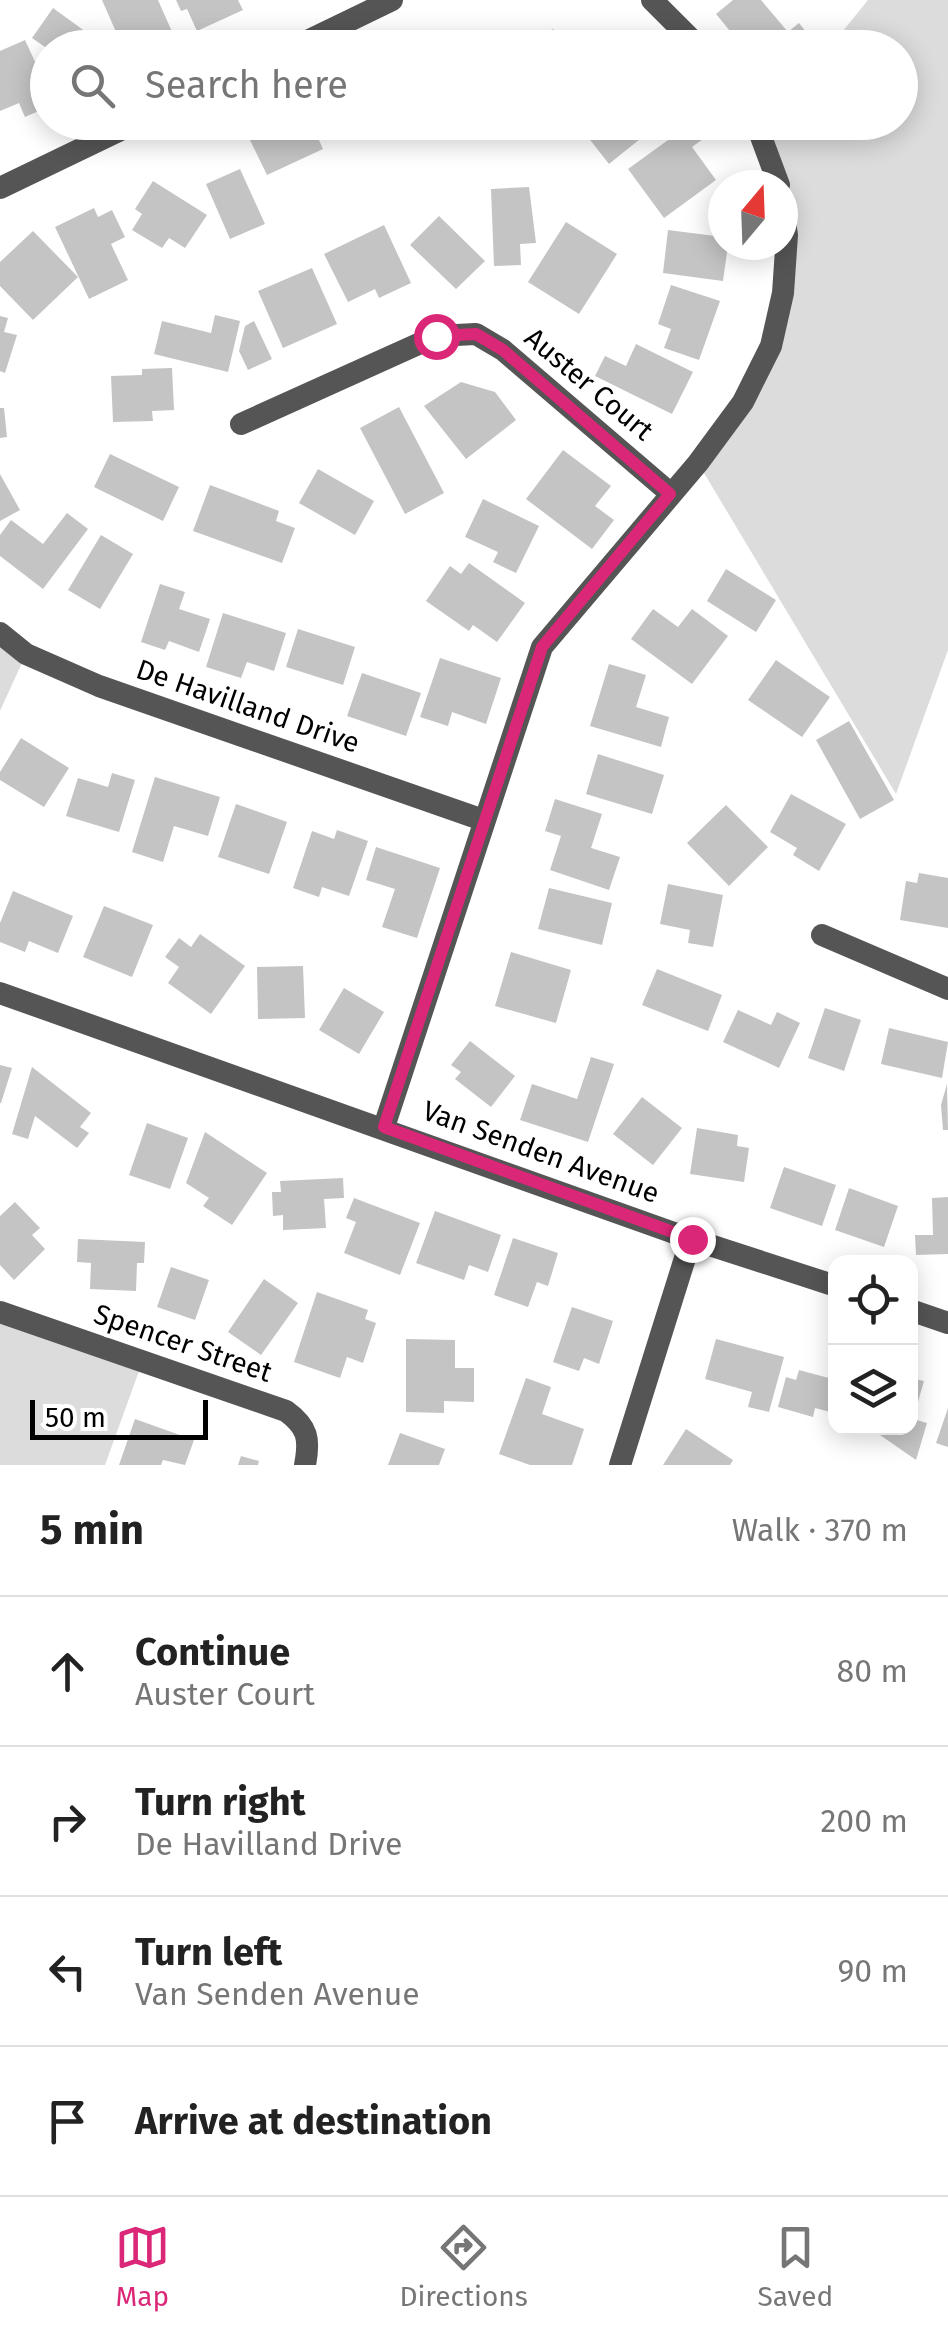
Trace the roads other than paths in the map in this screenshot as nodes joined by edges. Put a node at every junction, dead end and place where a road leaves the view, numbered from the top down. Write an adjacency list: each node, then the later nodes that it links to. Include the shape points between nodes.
1 (392, 0): 3 (street)
2 (652, 0): 4 (street)
3 (330, 30)
4 (682, 30)
5 (100, 140): 8 (street)
6 (762, 140): 7 (street)
7 (773, 170)
8 (0, 188)
9 (785, 260): 11 (street, via 772,346 743,402)
10 (241, 424): 11 (street, Auster Court, via 436,336 476,334)
11 (670, 494): 13 (street, via 542,647)
12 (0, 634): 13 (street, De Havilland Drive, via 26,654 99,686)
13 (484, 820): 17 (street)
14 (822, 935): 15 (street)
15 (948, 989)
16 (0, 993): 17 (street, Van Senden Avenue)
17 (384, 1127): 18 (street, Van Senden Avenue)
18 (692, 1239): 19 (street, Van Senden Avenue); 24 (street)
19 (828, 1283)
20 (0, 1312): 23 (street, Spencer Street, via 286,1411 301,1422)
21 (918, 1313): 22 (street)
22 (948, 1323)
23 (305, 1465)
24 (620, 1465)

